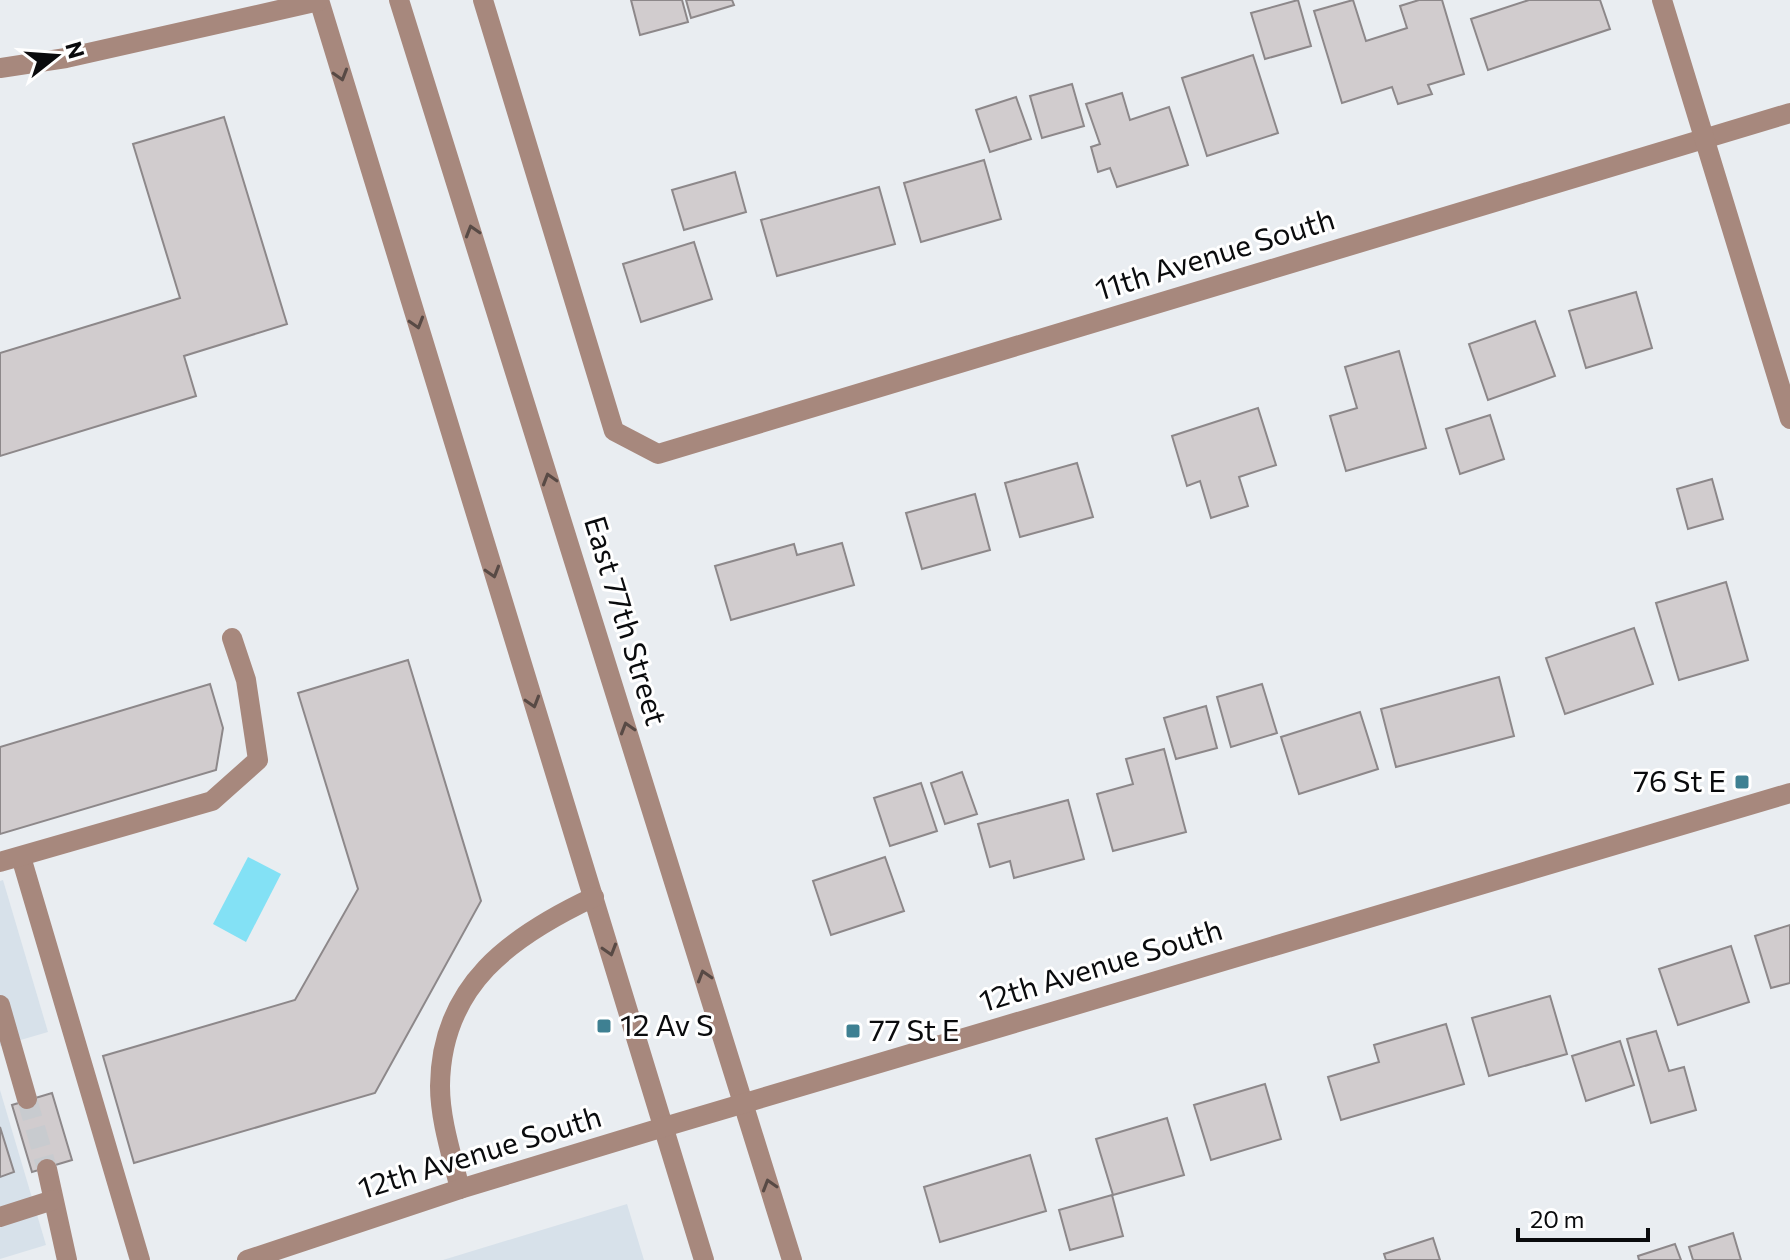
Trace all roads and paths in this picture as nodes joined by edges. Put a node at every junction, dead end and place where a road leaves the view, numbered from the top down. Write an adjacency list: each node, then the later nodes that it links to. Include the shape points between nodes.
1 (319, 0): 5 (street); 13 (street, one-way to 13)
2 (399, 0): 17 (street, East 77th Street, one-way to 2)
3 (483, 0): 7 (street, 11th Avenue South, via 614,431 658,454)
4 (1662, 0): 7 (street)
5 (0, 68)
6 (1790, 113): 7 (street, 11th Avenue South)
7 (1705, 139): 8 (street)
8 (1790, 419)
9 (232, 638): 11 (street, via 246,680 258,760 212,801)
10 (1790, 793): 17 (street, 12th Avenue South)
11 (21, 857): 12 (street); 24 (street)
12 (0, 862)
13 (594, 897): 18 (street, one-way to 18); 20 (street, via 553,916 491,961 452,1021 440,1086)
14 (0, 1005): 15 (street)
15 (6, 1048): 16 (street)
16 (27, 1099)
17 (744, 1104): 18 (street, 12th Avenue South); 27 (street, East 77th Street, one-way to 17)
18 (664, 1127): 20 (street, 12th Avenue South); 26 (street)
19 (47, 1169): 21 (street)
20 (460, 1189): 25 (street, 12th Avenue South)
21 (53, 1200): 22 (street); 23 (street)
22 (0, 1217)
23 (67, 1260)
24 (140, 1260)
25 (247, 1260)
26 (704, 1260)
27 (792, 1260)

